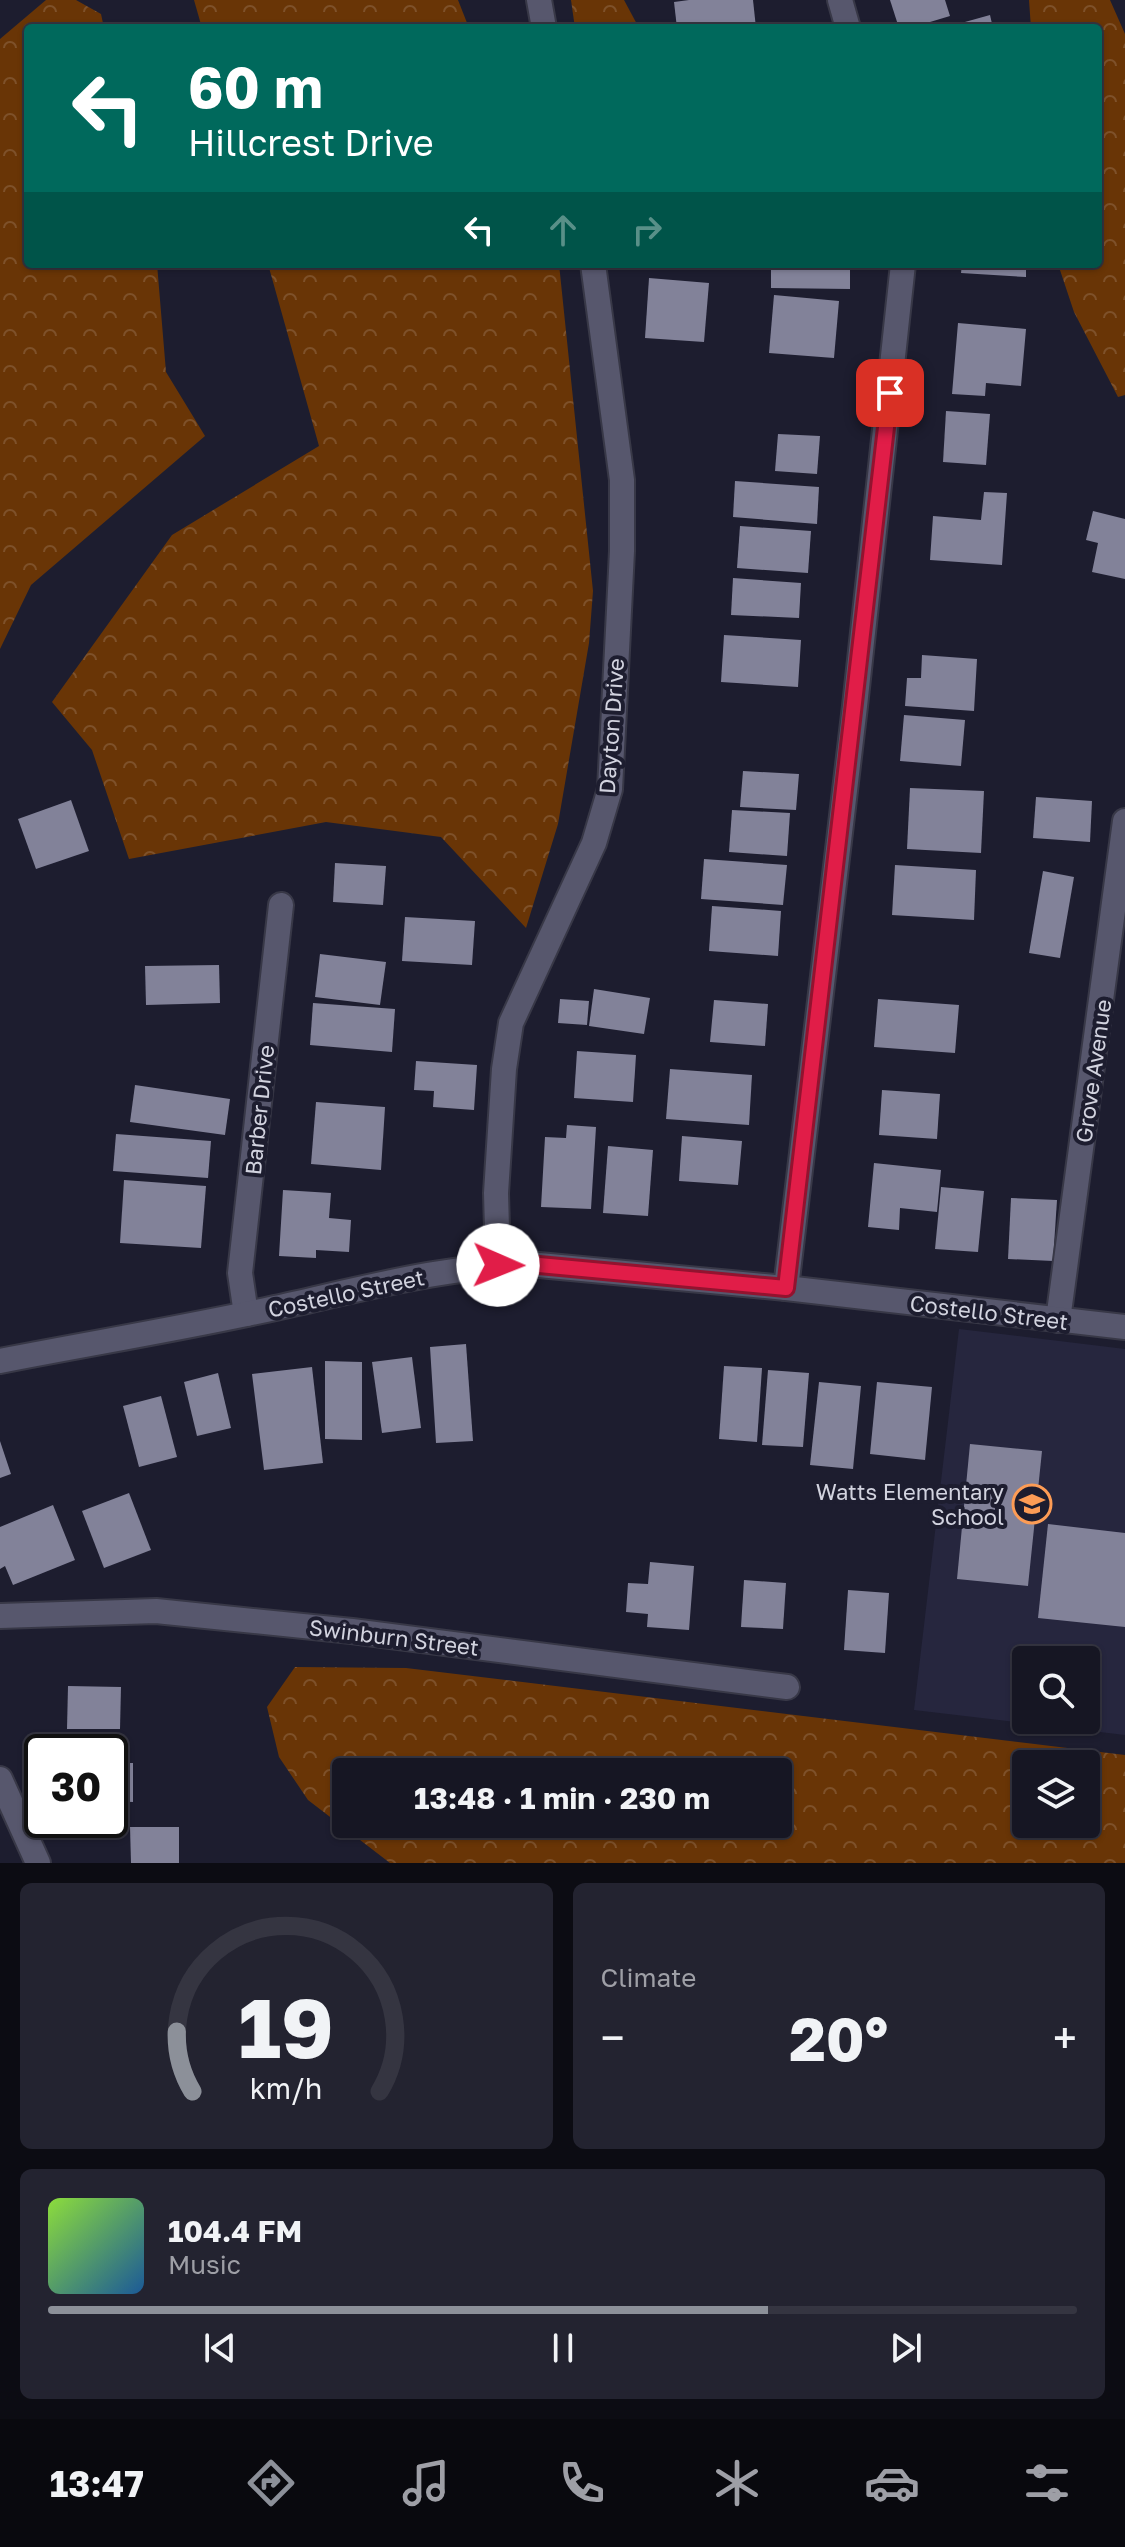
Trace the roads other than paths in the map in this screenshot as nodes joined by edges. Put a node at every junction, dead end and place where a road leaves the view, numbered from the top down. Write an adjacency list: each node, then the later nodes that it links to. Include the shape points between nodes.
1 (539, 0): 3 (street)
2 (840, 0): 4 (street)
3 (543, 24)
4 (847, 24)
5 (594, 268): 9 (street, Dayton Drive, via 622,480 610,789 594,843 511,1023 496,1193)
6 (903, 268): 10 (street)
7 (1125, 821): 12 (street, Grove Avenue)
8 (281, 905): 11 (street, Barber Drive, via 240,1273)
9 (498, 1265): 10 (street, Costello Street); 11 (street, Costello Street, via 450,1270)
10 (786, 1288): 12 (street, Costello Street)
11 (246, 1314): 14 (street, Costello Street)
12 (1058, 1320): 13 (street, Costello Street)
13 (1125, 1327)
14 (0, 1361)
15 (0, 1616): 16 (street, Swinburn Street, via 156,1611)
16 (787, 1687)
17 (0, 1779): 18 (street)
18 (38, 1863)

